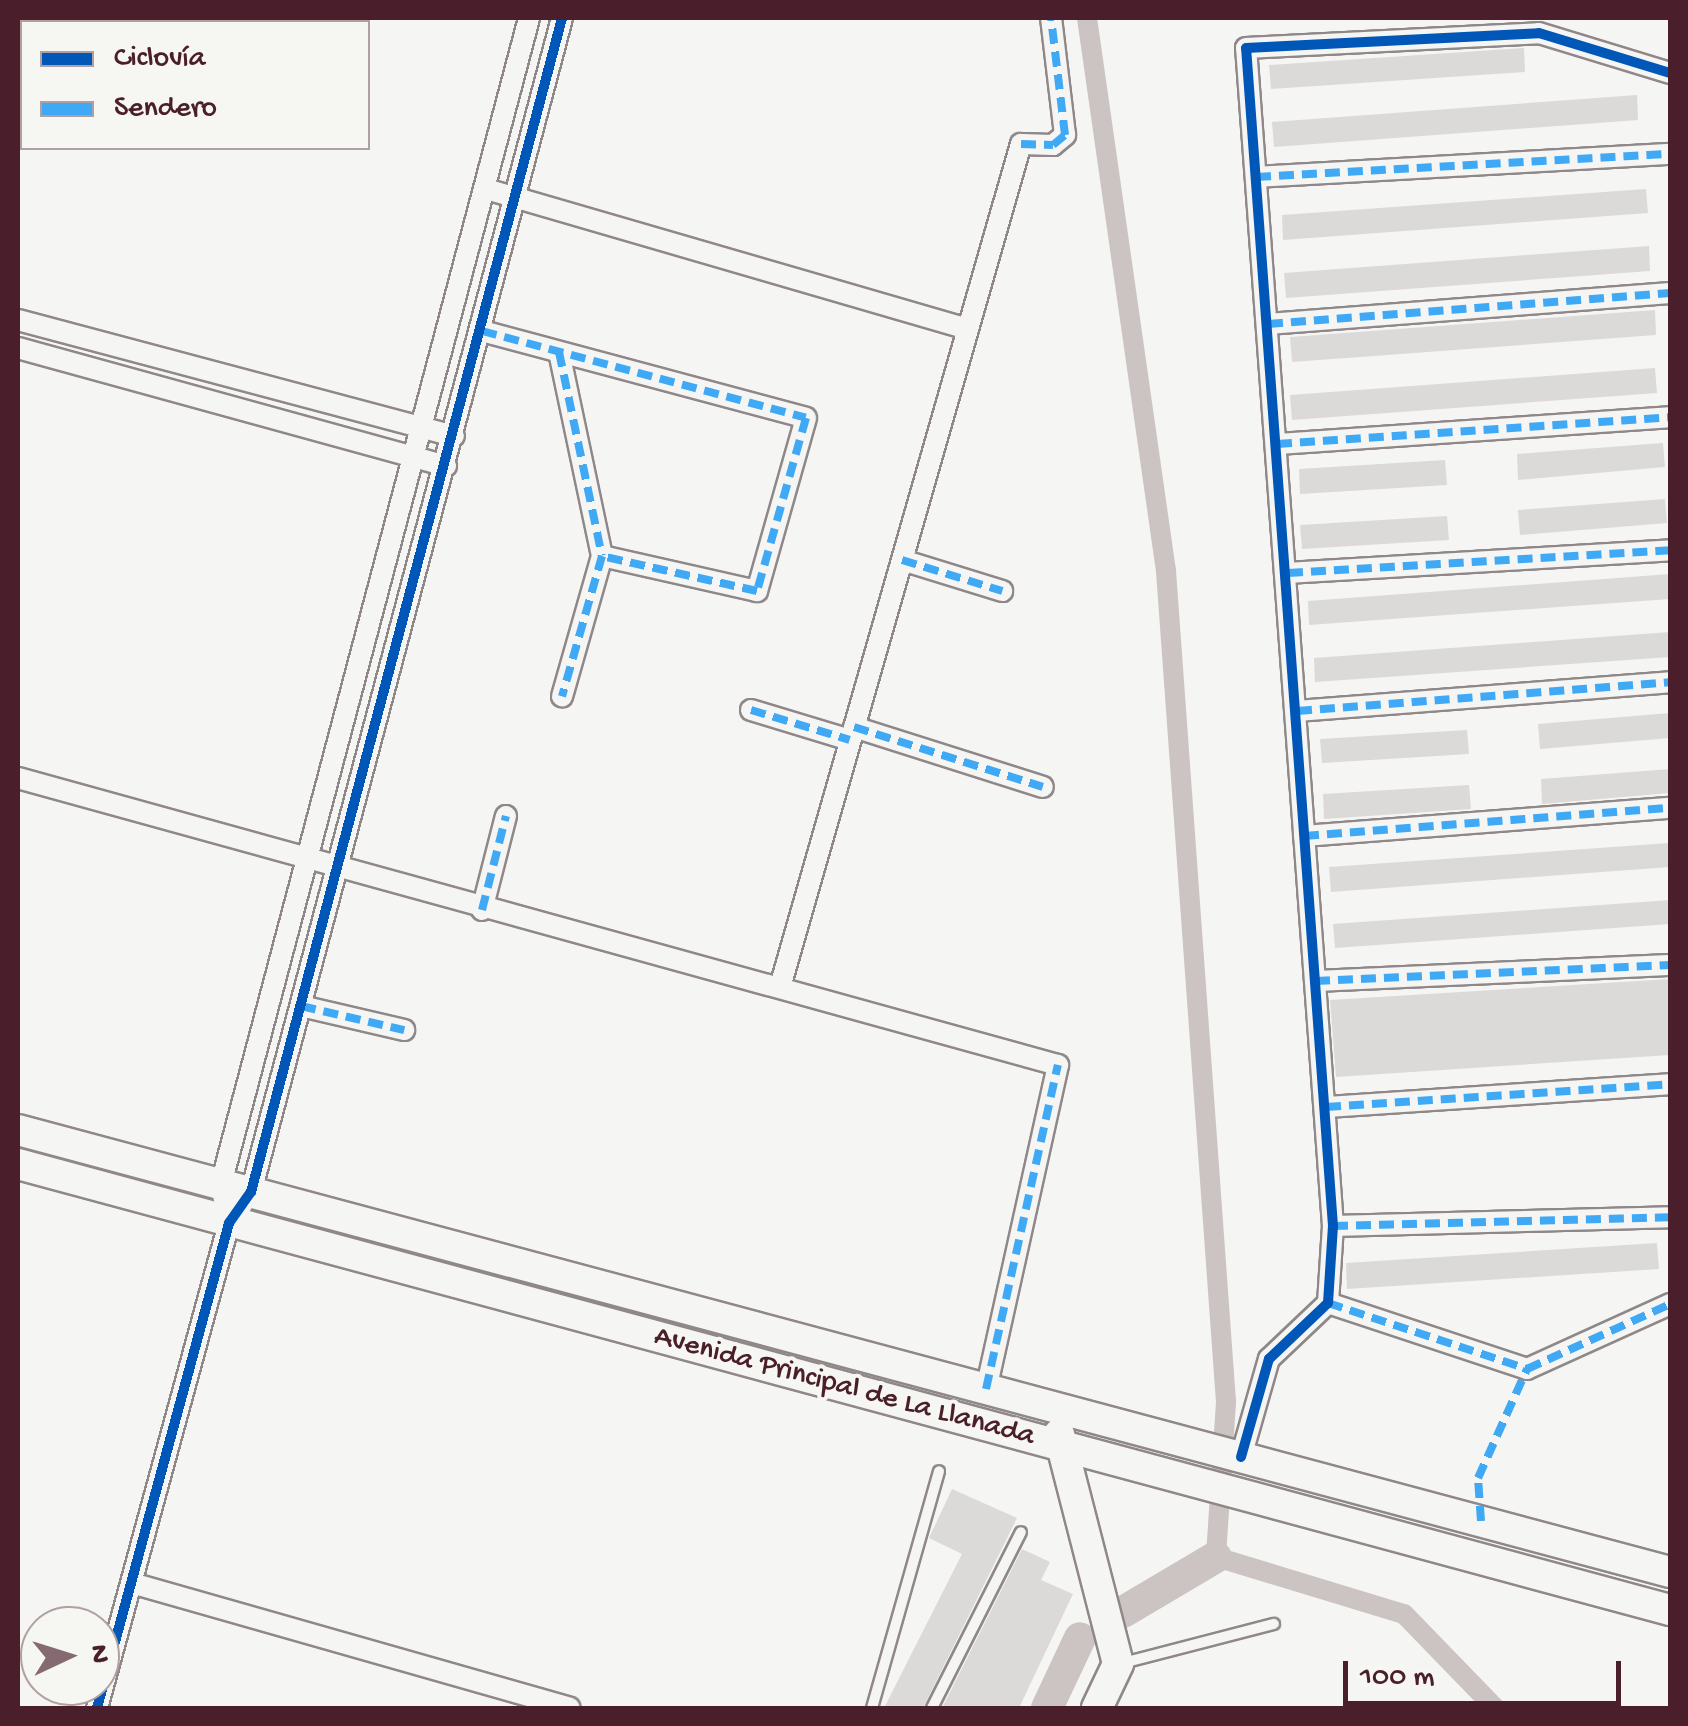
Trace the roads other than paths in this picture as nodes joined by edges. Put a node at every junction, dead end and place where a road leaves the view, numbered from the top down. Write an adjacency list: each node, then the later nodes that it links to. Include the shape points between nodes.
1 (528, 18): 7 (street)
2 (562, 18): 8 (street)
3 (1051, 18): 12 (street, via 1066,135 1053,145 1021,144)
4 (1670, 73): 6 (street, via 1538,33 1246,48)
5 (1670, 154): 6 (street)
6 (1256, 177): 11 (street)
7 (486, 189): 8 (street); 17 (street)
8 (516, 200): 12 (street); 13 (street)
9 (1670, 292): 11 (street)
10 (18, 320): 17 (street)
11 (1268, 324): 19 (street)
12 (968, 329): 24 (street)
13 (482, 331): 15 (street); 18 (street)
14 (18, 348): 20 (street)
15 (559, 352): 23 (street); 23 (street, via 806,418 758,591)
16 (1670, 417): 19 (street)
17 (425, 428): 18 (street); 20 (street)
18 (454, 436): 21 (street)
19 (1277, 444): 25 (street)
20 (417, 458): 21 (street); 37 (street)
21 (446, 466): 38 (street)
22 (1670, 550): 25 (street)
23 (602, 556): 28 (street)
24 (902, 560): 26 (street); 31 (street)
25 (1288, 574): 30 (street)
26 (1002, 591)
27 (1670, 682): 30 (street)
28 (562, 696)
29 (751, 710): 31 (street)
30 (1296, 711): 36 (street)
31 (852, 734): 33 (street); 42 (street)
32 (18, 778): 37 (street)
33 (1043, 787)
34 (1670, 808): 36 (street)
35 (506, 816): 39 (street)
36 (1304, 836): 41 (street)
37 (309, 860): 38 (street); 49 (street)
38 (337, 872): 39 (street); 43 (street)
39 (482, 910): 42 (street)
40 (1670, 964): 41 (street)
41 (1315, 981): 46 (street)
42 (780, 987): 56 (street, via 1058,1066)
43 (301, 1006): 44 (street); 50 (street)
44 (404, 1030)
45 (1670, 1084): 46 (street)
46 (1326, 1107): 53 (street)
47 (18, 1130): 49 (main road, Avenida Principal de La Llanada)
48 (18, 1164): 52 (main road, Avenida Principal de La Llanada)
49 (221, 1184): 50 (main road, Avenida Principal de La Llanada); 52 (street)
50 (251, 1192): 52 (street); 56 (main road, Avenida Principal de La Llanada)
51 (1670, 1217): 53 (street)
52 (229, 1223): 59 (main road, Avenida Principal de La Llanada); 64 (street)
53 (1333, 1226): 54 (street)
54 (1328, 1303): 55 (street, via 1527,1369); 60 (street, via 1268,1359)
55 (1670, 1304)
56 (986, 1388): 57 (main road, Avenida Principal de La Llanada)
57 (1038, 1402): 58 (main road, Avenida Principal de La Llanada); 59 (main road)
58 (1095, 1417): 59 (main road, via 1072,1428); 60 (main road, Avenida Principal de La Llanada)
59 (1063, 1447): 65 (main road, Avenida Principal de La Llanada); 67 (main road)
60 (1241, 1456): 63 (main road, Avenida Principal de La Llanada)
61 (939, 1471): 70 (lane)
62 (1020, 1532): 71 (lane)
63 (1670, 1572)
64 (132, 1584): 68 (street); 69 (street)
65 (1670, 1610)
66 (1274, 1624): 67 (lane)
67 (1118, 1664): 72 (main road)
68 (98, 1708)
69 (570, 1708)
70 (872, 1708)
71 (932, 1708)
72 (1097, 1708)

